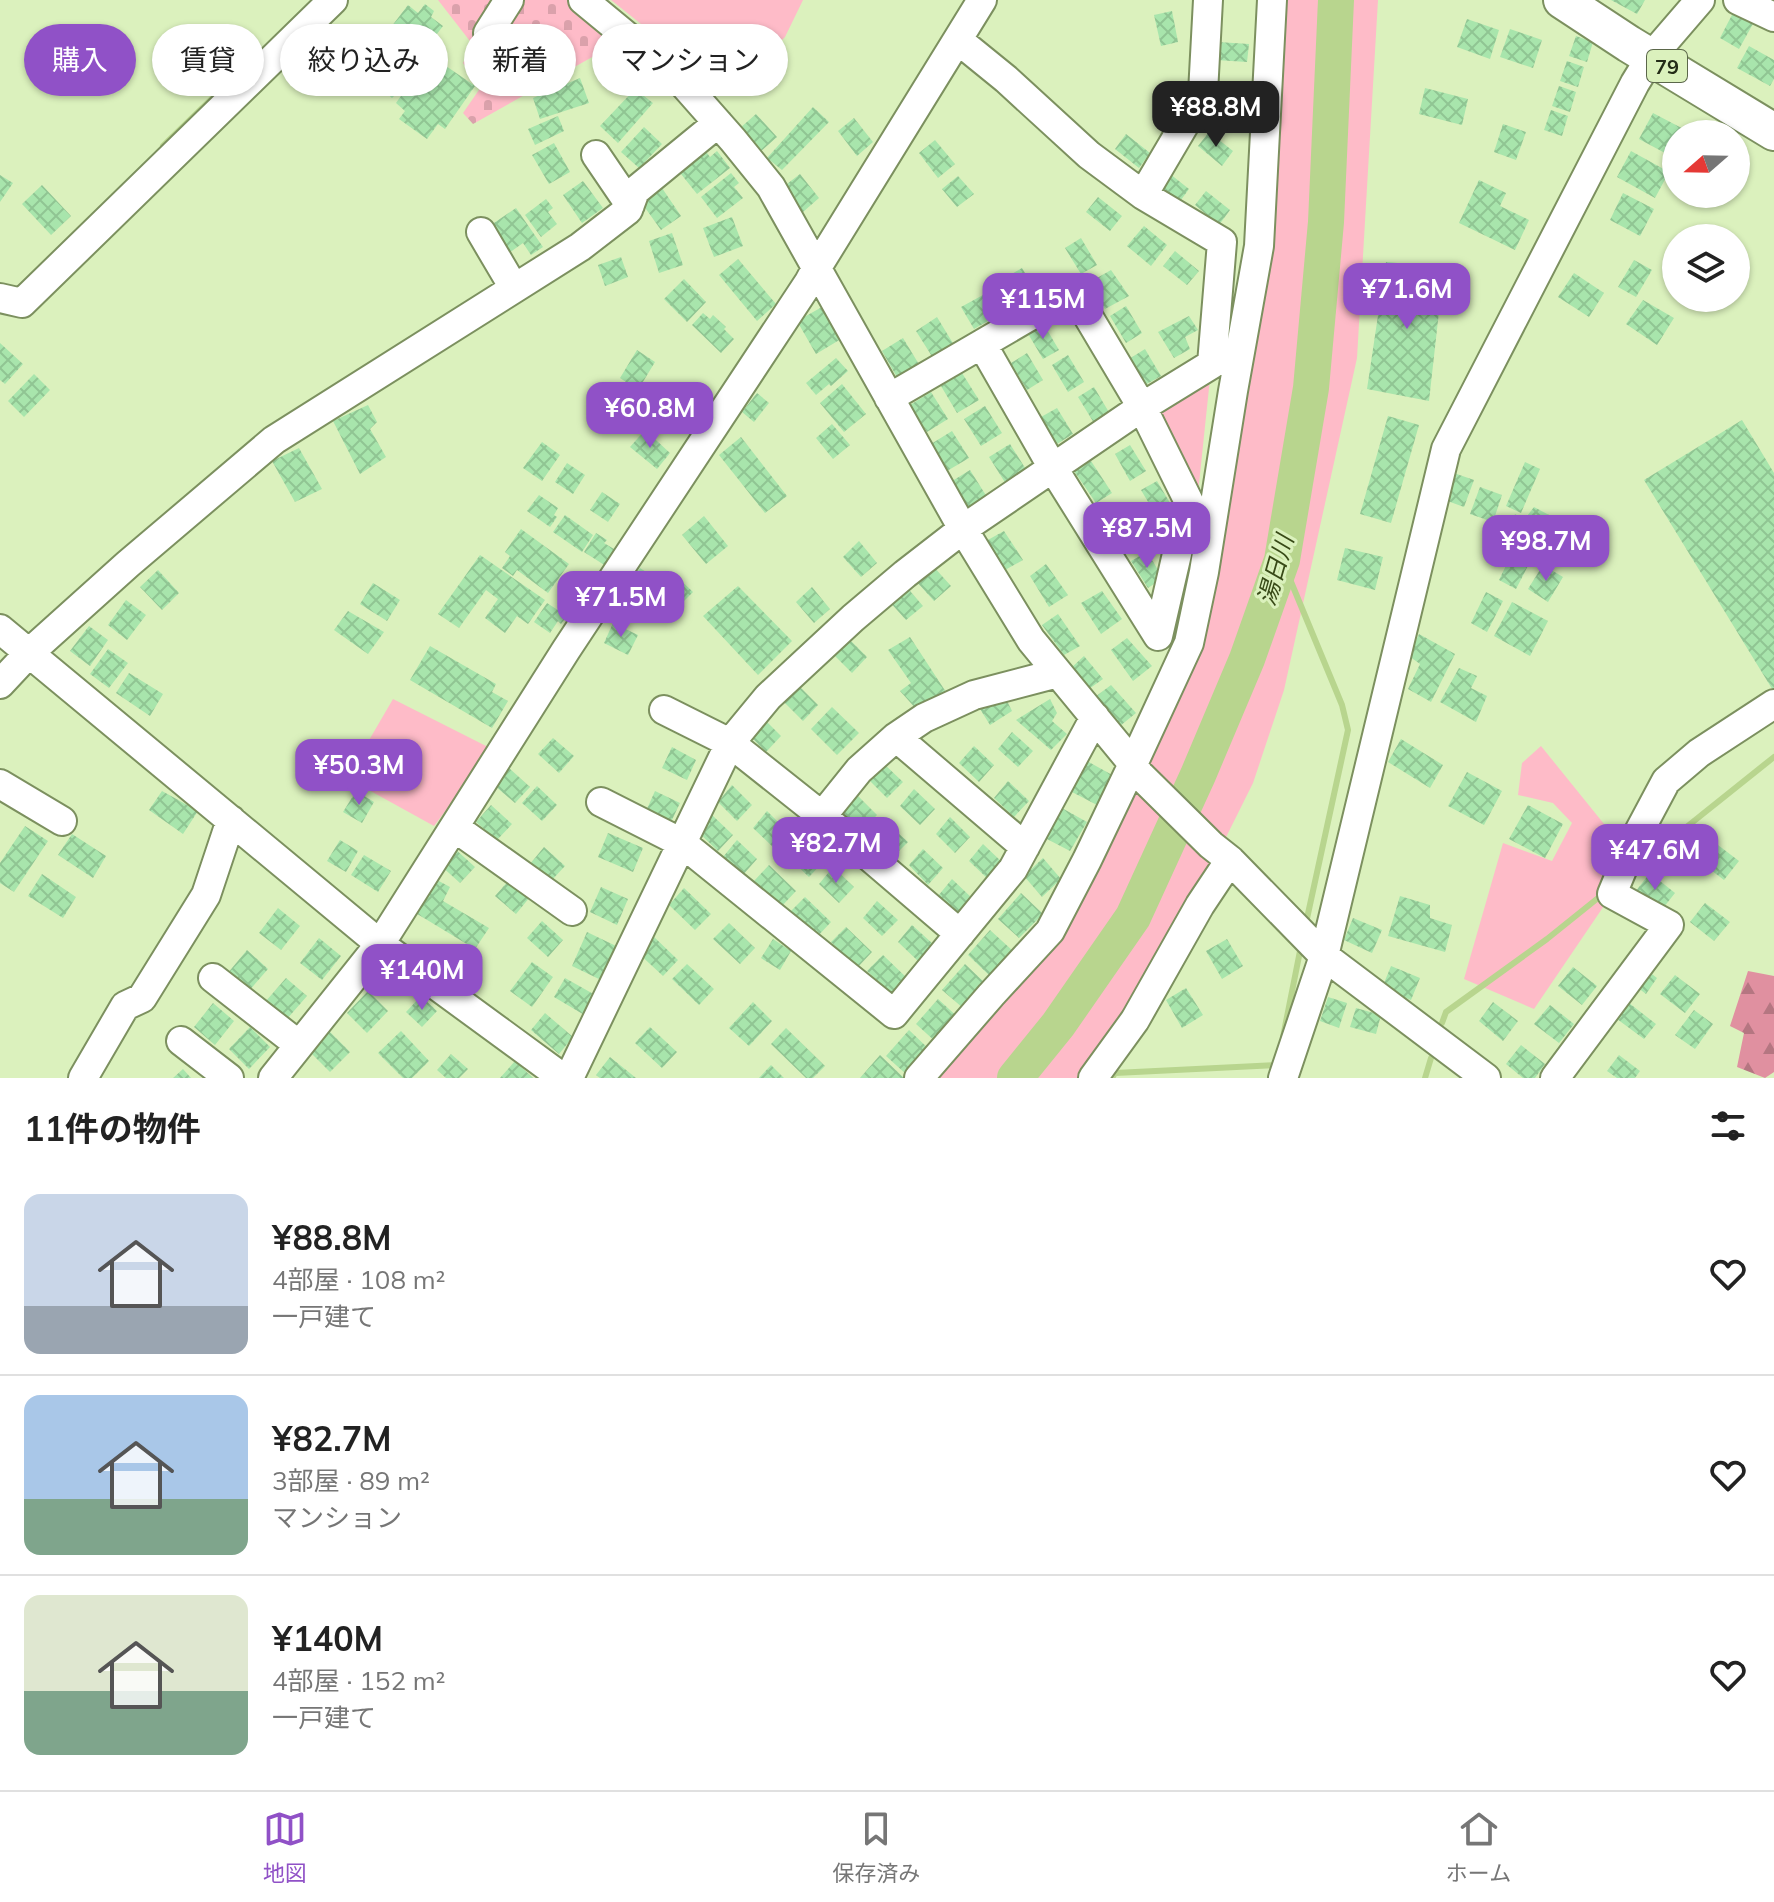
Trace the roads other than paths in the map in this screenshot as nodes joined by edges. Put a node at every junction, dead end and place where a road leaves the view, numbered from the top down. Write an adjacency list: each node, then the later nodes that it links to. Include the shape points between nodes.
1 (333, 0): 22 (street)
2 (509, 0): 11 (street)
3 (583, 0): 14 (street, via 680,80)
4 (982, 0): 12 (street)
5 (1208, 0): 17 (street, via 1203,93)
6 (1272, 0): 37 (street, via 1259,246 1204,572 1189,643)
7 (1700, 0): 13 (street)
8 (1738, 0): 10 (street)
9 (1574, 3): 13 (main road, 79)
10 (1774, 17)
11 (494, 24)
12 (958, 40): 17 (street, via 1089,155); 20 (street)
13 (1651, 57): 15 (main road, 79); 50 (street, via 1446,449 1362,805)
14 (718, 123): 18 (street, via 635,191); 20 (street, via 771,187)
15 (1774, 132)
16 (596, 155): 18 (street)
17 (1143, 195): 25 (street, via 1222,242 1212,364)
18 (630, 205): 21 (street, via 580,247)
19 (481, 232): 21 (street)
20 (816, 269): 24 (street); 43 (street)
21 (514, 288): 29 (street, via 274,440)
22 (8, 299)
23 (982, 344): 24 (street); 25 (street, via 1073,291); 26 (street)
24 (889, 398): 27 (street)
25 (1142, 407): 26 (street); 26 (street, via 1189,502 1158,636)
26 (1053, 468): 27 (street)
27 (963, 529): 30 (street, via 1031,640); 36 (street, via 853,618 768,697)
28 (0, 629): 29 (street)
29 (29, 653): 31 (street); 41 (street)
30 (1058, 673): 34 (street); 35 (street, via 974,695)
31 (0, 684)
32 (1774, 704): 63 (street, via 1666,781 1612,894 1669,925)
33 (664, 710): 36 (street)
34 (1095, 717): 37 (street); 45 (street)
35 (896, 737): 40 (street, via 859,770); 45 (street)
36 (730, 743): 40 (street); 44 (street)
37 (1136, 769): 46 (street); 60 (street, via 1050,931)
38 (0, 784): 42 (street)
39 (601, 802): 44 (street)
40 (822, 816): 48 (street)
41 (231, 820): 49 (street); 55 (street, via 206,895 142,998 125,1006)
42 (62, 821)
43 (454, 827): 47 (street); 49 (street)
44 (682, 843): 48 (street, via 894,1014); 59 (street)
45 (1025, 847): 48 (street)
46 (1221, 853): 50 (street); 61 (street, via 1200,905 1135,1020)
47 (572, 911)
48 (960, 934)
49 (380, 944): 53 (street); 58 (street)
50 (1319, 950): 54 (street); 62 (street)
51 (213, 978): 53 (street)
52 (181, 1041): 56 (street)
53 (299, 1045): 57 (street)
54 (1287, 1065)
55 (83, 1078)
56 (229, 1078)
57 (273, 1078)
58 (563, 1078)
59 (569, 1078)
60 (919, 1078)
61 (1093, 1078)
62 (1486, 1078)
63 (1555, 1078)

